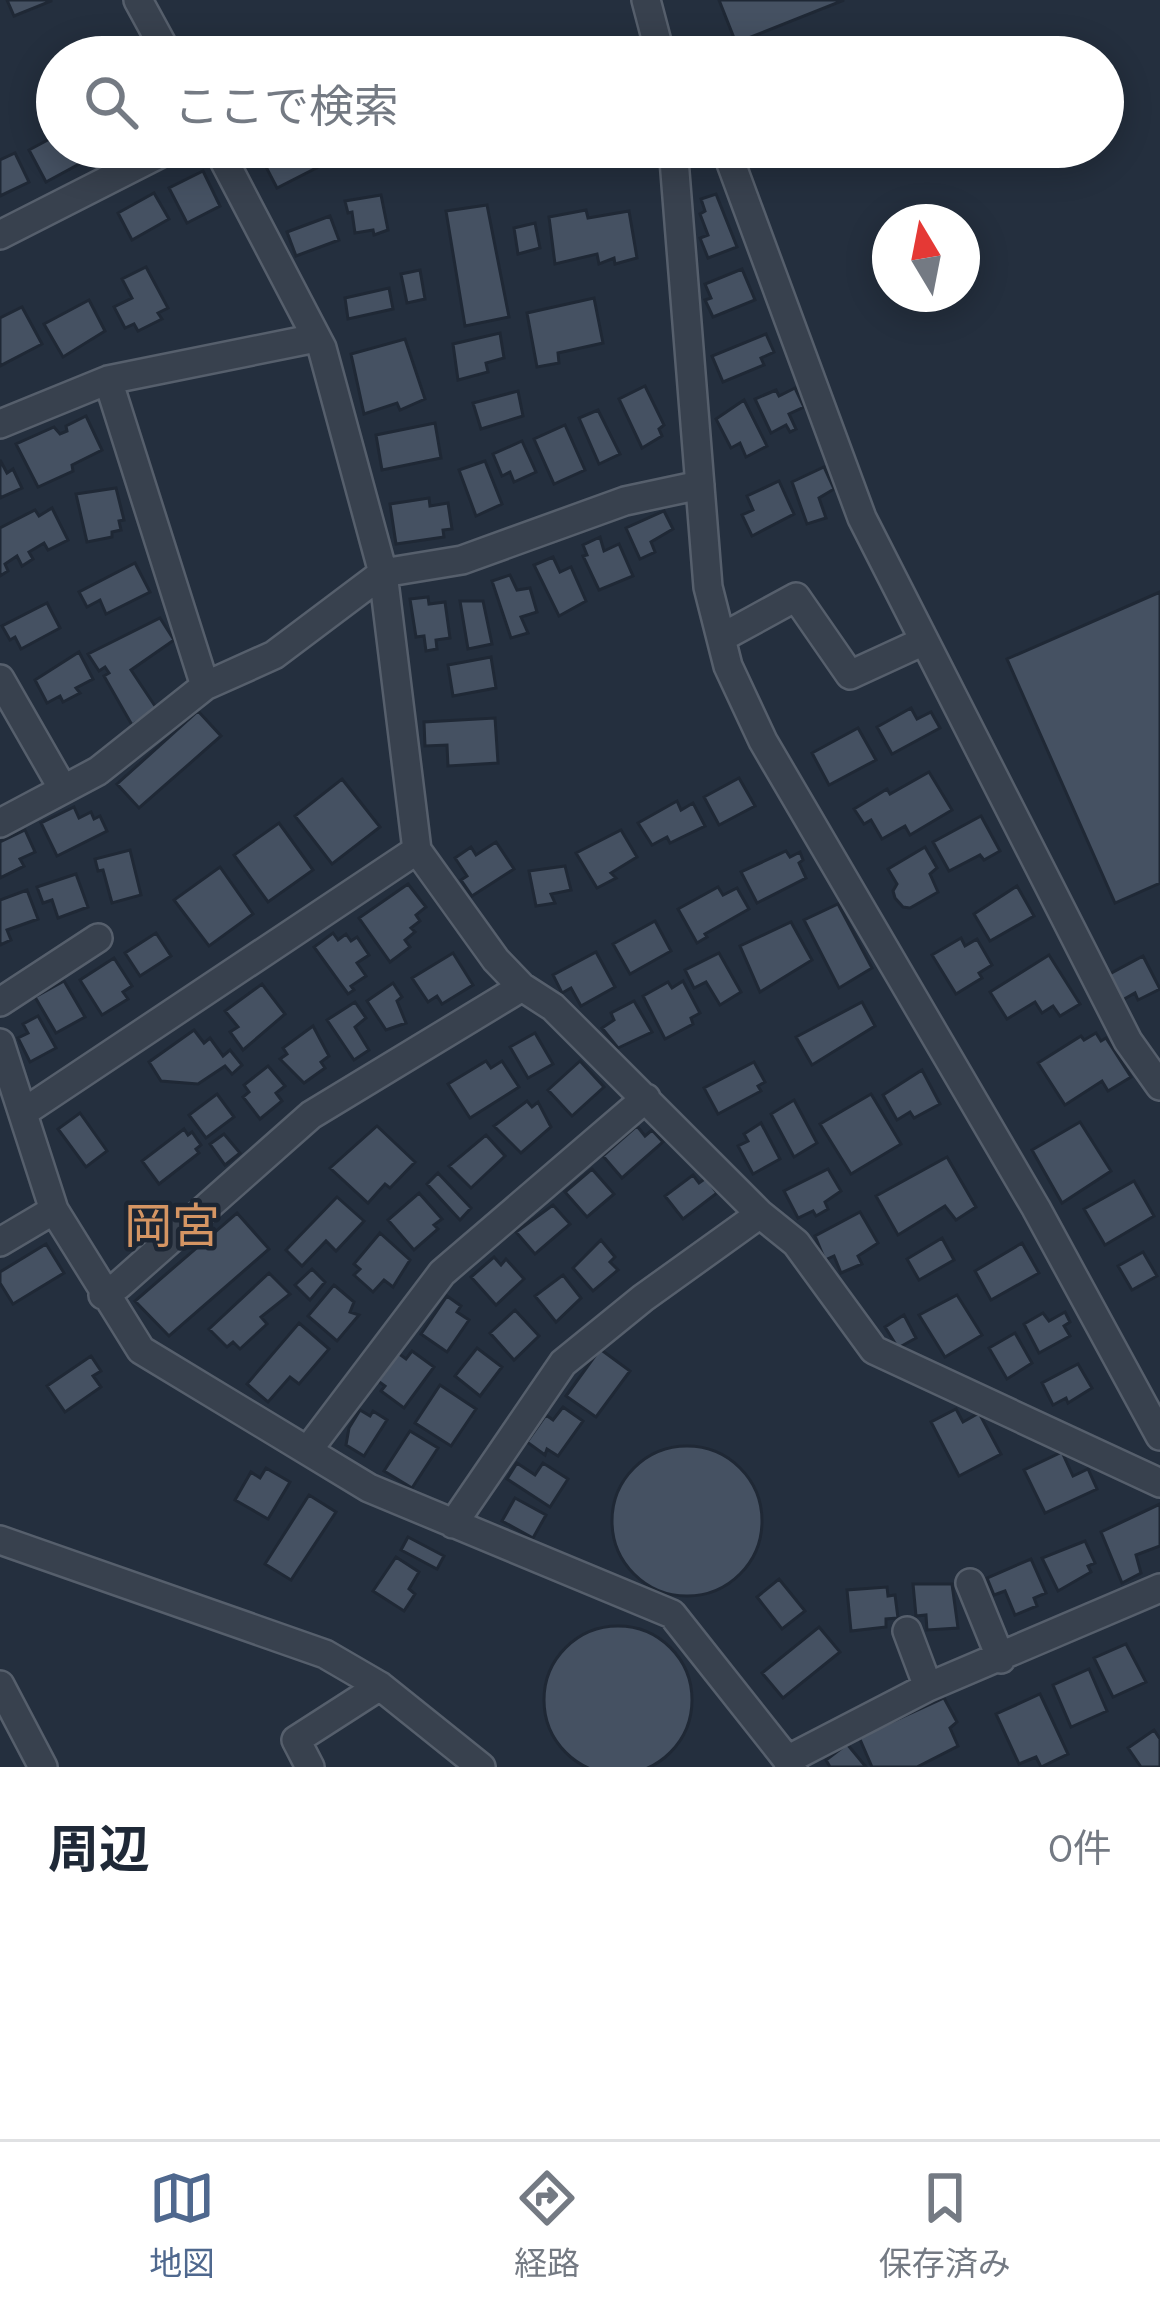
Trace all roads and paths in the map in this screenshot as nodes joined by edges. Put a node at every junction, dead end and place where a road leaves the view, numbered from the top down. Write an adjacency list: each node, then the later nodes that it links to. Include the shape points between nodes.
1 (138, 0): 3 (street)
2 (648, 6): 4 (street); 5 (street)
3 (158, 36)
4 (656, 36)
5 (666, 36)
6 (131, 168): 10 (street)
7 (228, 168): 11 (street)
8 (675, 168): 14 (street)
9 (733, 168): 17 (street, via 862,518)
10 (0, 235)
11 (316, 338): 12 (street); 15 (street)
12 (108, 380): 13 (street); 19 (street)
13 (4, 414)
14 (700, 485): 15 (street, via 625,501 462,560); 16 (street, via 707,587)
15 (383, 573): 19 (street, via 274,655); 22 (street)
16 (721, 638): 17 (street, via 796,597 850,675); 34 (street, via 763,741)
17 (924, 641): 27 (street, via 1128,1041)
18 (0, 679): 20 (street)
19 (205, 686): 20 (street)
20 (63, 789): 21 (street)
21 (0, 823)
22 (417, 850): 24 (street); 29 (street)
23 (98, 938): 25 (street)
24 (522, 987): 28 (street); 33 (street, via 311,1114)
25 (0, 1002)
26 (3, 1062): 29 (street)
27 (1160, 1086)
28 (646, 1098): 31 (street); 35 (street, via 442,1273)
29 (24, 1112): 30 (street)
30 (53, 1210): 32 (street); 33 (street)
31 (760, 1214): 36 (street, via 796,1243 874,1350); 37 (street, via 562,1363)
32 (0, 1242)
33 (104, 1295): 35 (street, via 141,1350)
34 (1160, 1436)
35 (308, 1450): 37 (street, via 369,1488)
36 (1160, 1483)
37 (453, 1524): 46 (street, via 672,1614)
38 (0, 1540): 44 (street, via 325,1654)
39 (970, 1583): 42 (street)
40 (1160, 1588): 42 (street)
41 (907, 1631): 45 (street)
42 (1000, 1659): 45 (street)
43 (0, 1685): 47 (street)
44 (380, 1685): 48 (street, via 296,1740); 49 (street)
45 (928, 1687): 46 (street)
46 (790, 1764)
47 (43, 1767)
48 (310, 1767)
49 (481, 1767)

